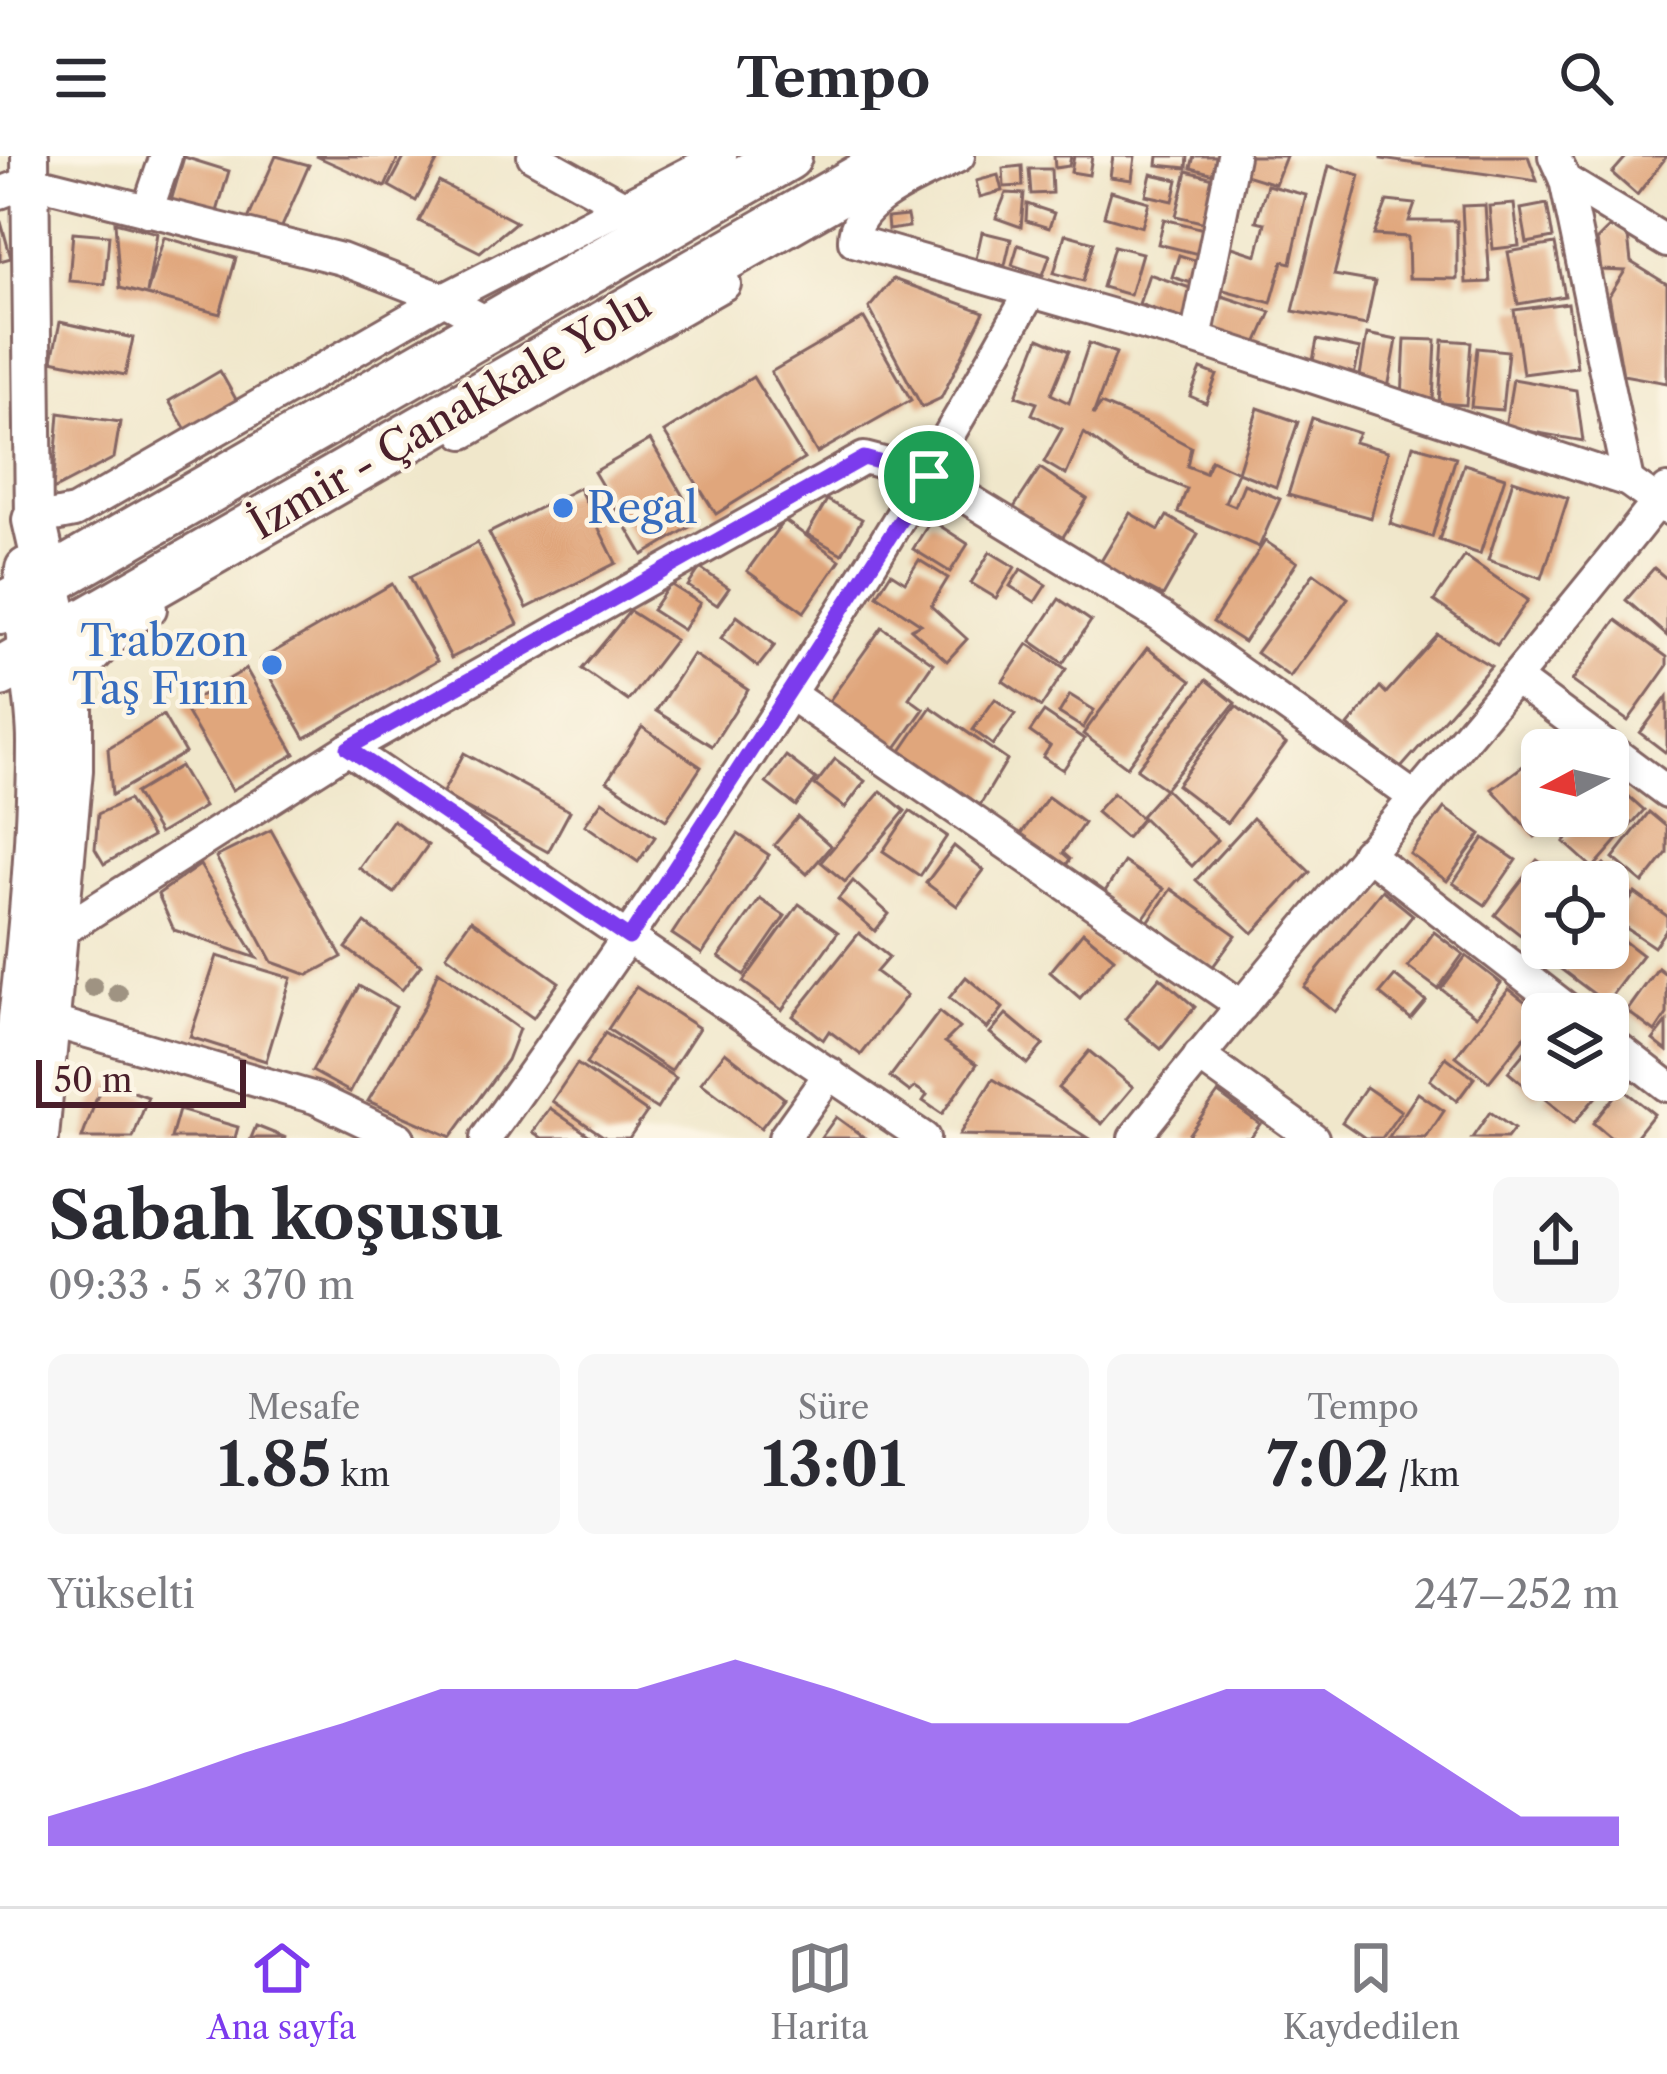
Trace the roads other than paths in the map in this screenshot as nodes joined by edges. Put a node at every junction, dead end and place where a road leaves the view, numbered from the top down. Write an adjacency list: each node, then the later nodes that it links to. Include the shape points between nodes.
1 (166, 156): 11 (street)
2 (533, 156): 13 (street)
3 (721, 156): 13 (street)
4 (787, 156): 13 (highway, İzmir - Çanakkale Yolu)
5 (900, 156): 12 (highway, İzmir - Çanakkale Yolu)
6 (959, 156): 10 (street)
7 (1233, 156): 18 (street)
8 (1559, 168): 14 (street); 20 (street)
9 (21, 177): 11 (street); 22 (street)
10 (864, 210): 12 (street); 15 (street, via 854,241)
11 (147, 211): 16 (street, via 340,259)
12 (818, 215): 24 (highway, İzmir - Çanakkale Yolu)
13 (635, 222): 16 (street); 17 (highway, İzmir - Çanakkale Yolu)
14 (1667, 242)
15 (1030, 293): 18 (street); 19 (street)
16 (444, 299): 17 (street); 22 (street, via 74,512)
17 (494, 326): 23 (highway, İzmir - Çanakkale Yolu)
18 (1196, 339): 20 (street)
19 (929, 476): 26 (street); 28 (street, via 864,458 820,478); 31 (street, via 1161,617)
20 (1628, 481): 21 (street)
21 (1664, 500): 25 (street)
22 (34, 520): 23 (main road)
23 (25, 596): 24 (main road)
24 (41, 662): 29 (main road); 33 (main road, via 71,770)
25 (1517, 680): 30 (street); 31 (street)
26 (791, 695): 34 (street); 36 (street)
27 (0, 717): 29 (main road, via 23,742)
28 (348, 748): 33 (street); 34 (street)
29 (38, 780): 42 (main road)
30 (1667, 792)
31 (1414, 797): 32 (street)
32 (1366, 853): 35 (street); 36 (street)
33 (58, 934): 37 (main road)
34 (629, 938): 40 (street); 45 (street)
35 (1547, 993)
36 (1242, 1006): 38 (street)
37 (50, 1021): 43 (main road); 44 (street, via 314,1098)
38 (1199, 1056): 48 (street); 49 (street)
39 (1629, 1056): 41 (street)
40 (830, 1072): 46 (street); 47 (street)
41 (1667, 1086)
42 (5, 1138)
43 (37, 1138)
44 (399, 1138)
45 (486, 1138)
46 (784, 1138)
47 (924, 1138)
48 (1134, 1138)
49 (1313, 1138)

